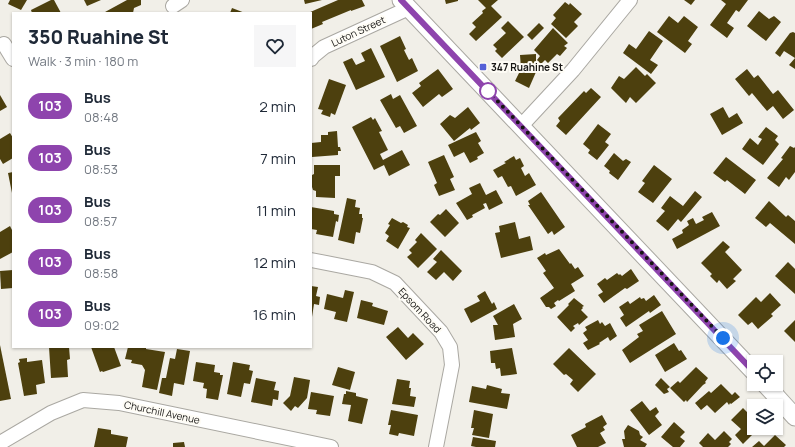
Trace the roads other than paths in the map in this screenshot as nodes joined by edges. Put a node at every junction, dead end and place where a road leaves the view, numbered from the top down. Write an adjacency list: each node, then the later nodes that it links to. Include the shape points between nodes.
1 (630, 0): 6 (street, via 573,70)
2 (405, 4): 5 (street, Luton Street, via 324,47); 6 (street)
3 (4, 44): 4 (street)
4 (12, 57)
5 (312, 58)
6 (521, 126): 8 (street)
7 (312, 260): 13 (street, Epsom Road, via 372,272 395,283 441,332 450,346 452,365)
8 (747, 365)
9 (771, 391): 10 (street)
10 (795, 417)
11 (0, 443): 12 (street, Churchill Avenue, via 51,413 83,400 119,402)
12 (331, 447)
13 (436, 447)

